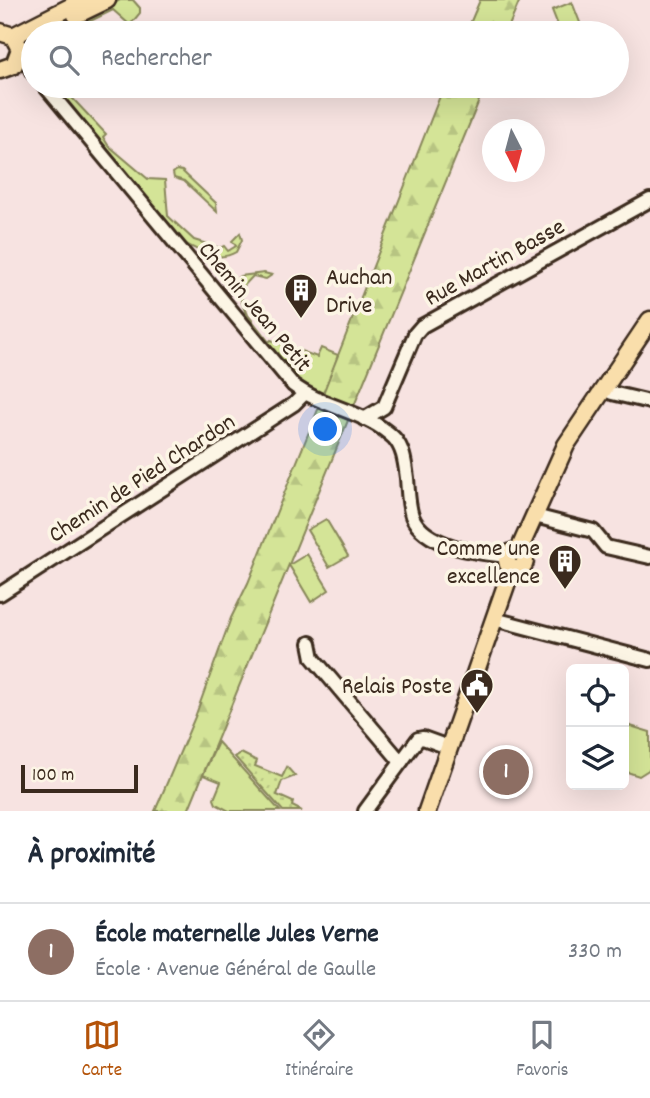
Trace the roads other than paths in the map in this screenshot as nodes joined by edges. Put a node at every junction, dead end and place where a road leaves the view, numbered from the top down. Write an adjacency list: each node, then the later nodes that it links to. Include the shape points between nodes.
1 (85, 0): 3 (main road)
2 (107, 0): 4 (main road)
3 (50, 21)
4 (64, 21)
5 (55, 98): 9 (street, Chemin Jean Petit)
6 (650, 200): 11 (street, Rue Martin Basse, via 426,322 415,334 384,407)
7 (650, 320): 8 (main road)
8 (605, 389): 10 (street); 12 (main road, via 566,446)
9 (304, 394): 11 (street, Chemin Jean Petit); 15 (street, Chemin de Pied Chardon)
10 (650, 402)
11 (364, 419): 14 (street, Chemin Jean Petit, via 400,446 412,516 423,533 445,543)
12 (535, 516): 13 (street, via 593,531 607,547); 14 (main road)
13 (650, 557)
14 (513, 558): 16 (main road)
15 (0, 594)
16 (494, 619): 18 (street); 20 (main road)
17 (310, 643): 21 (street, via 313,658)
18 (650, 662): 19 (street)
19 (650, 673)
20 (448, 747): 21 (street, via 418,739); 22 (main road)
21 (401, 762): 23 (street)
22 (442, 767): 24 (main road); 25 (main road)
23 (365, 811)
24 (427, 811)
25 (434, 811)

